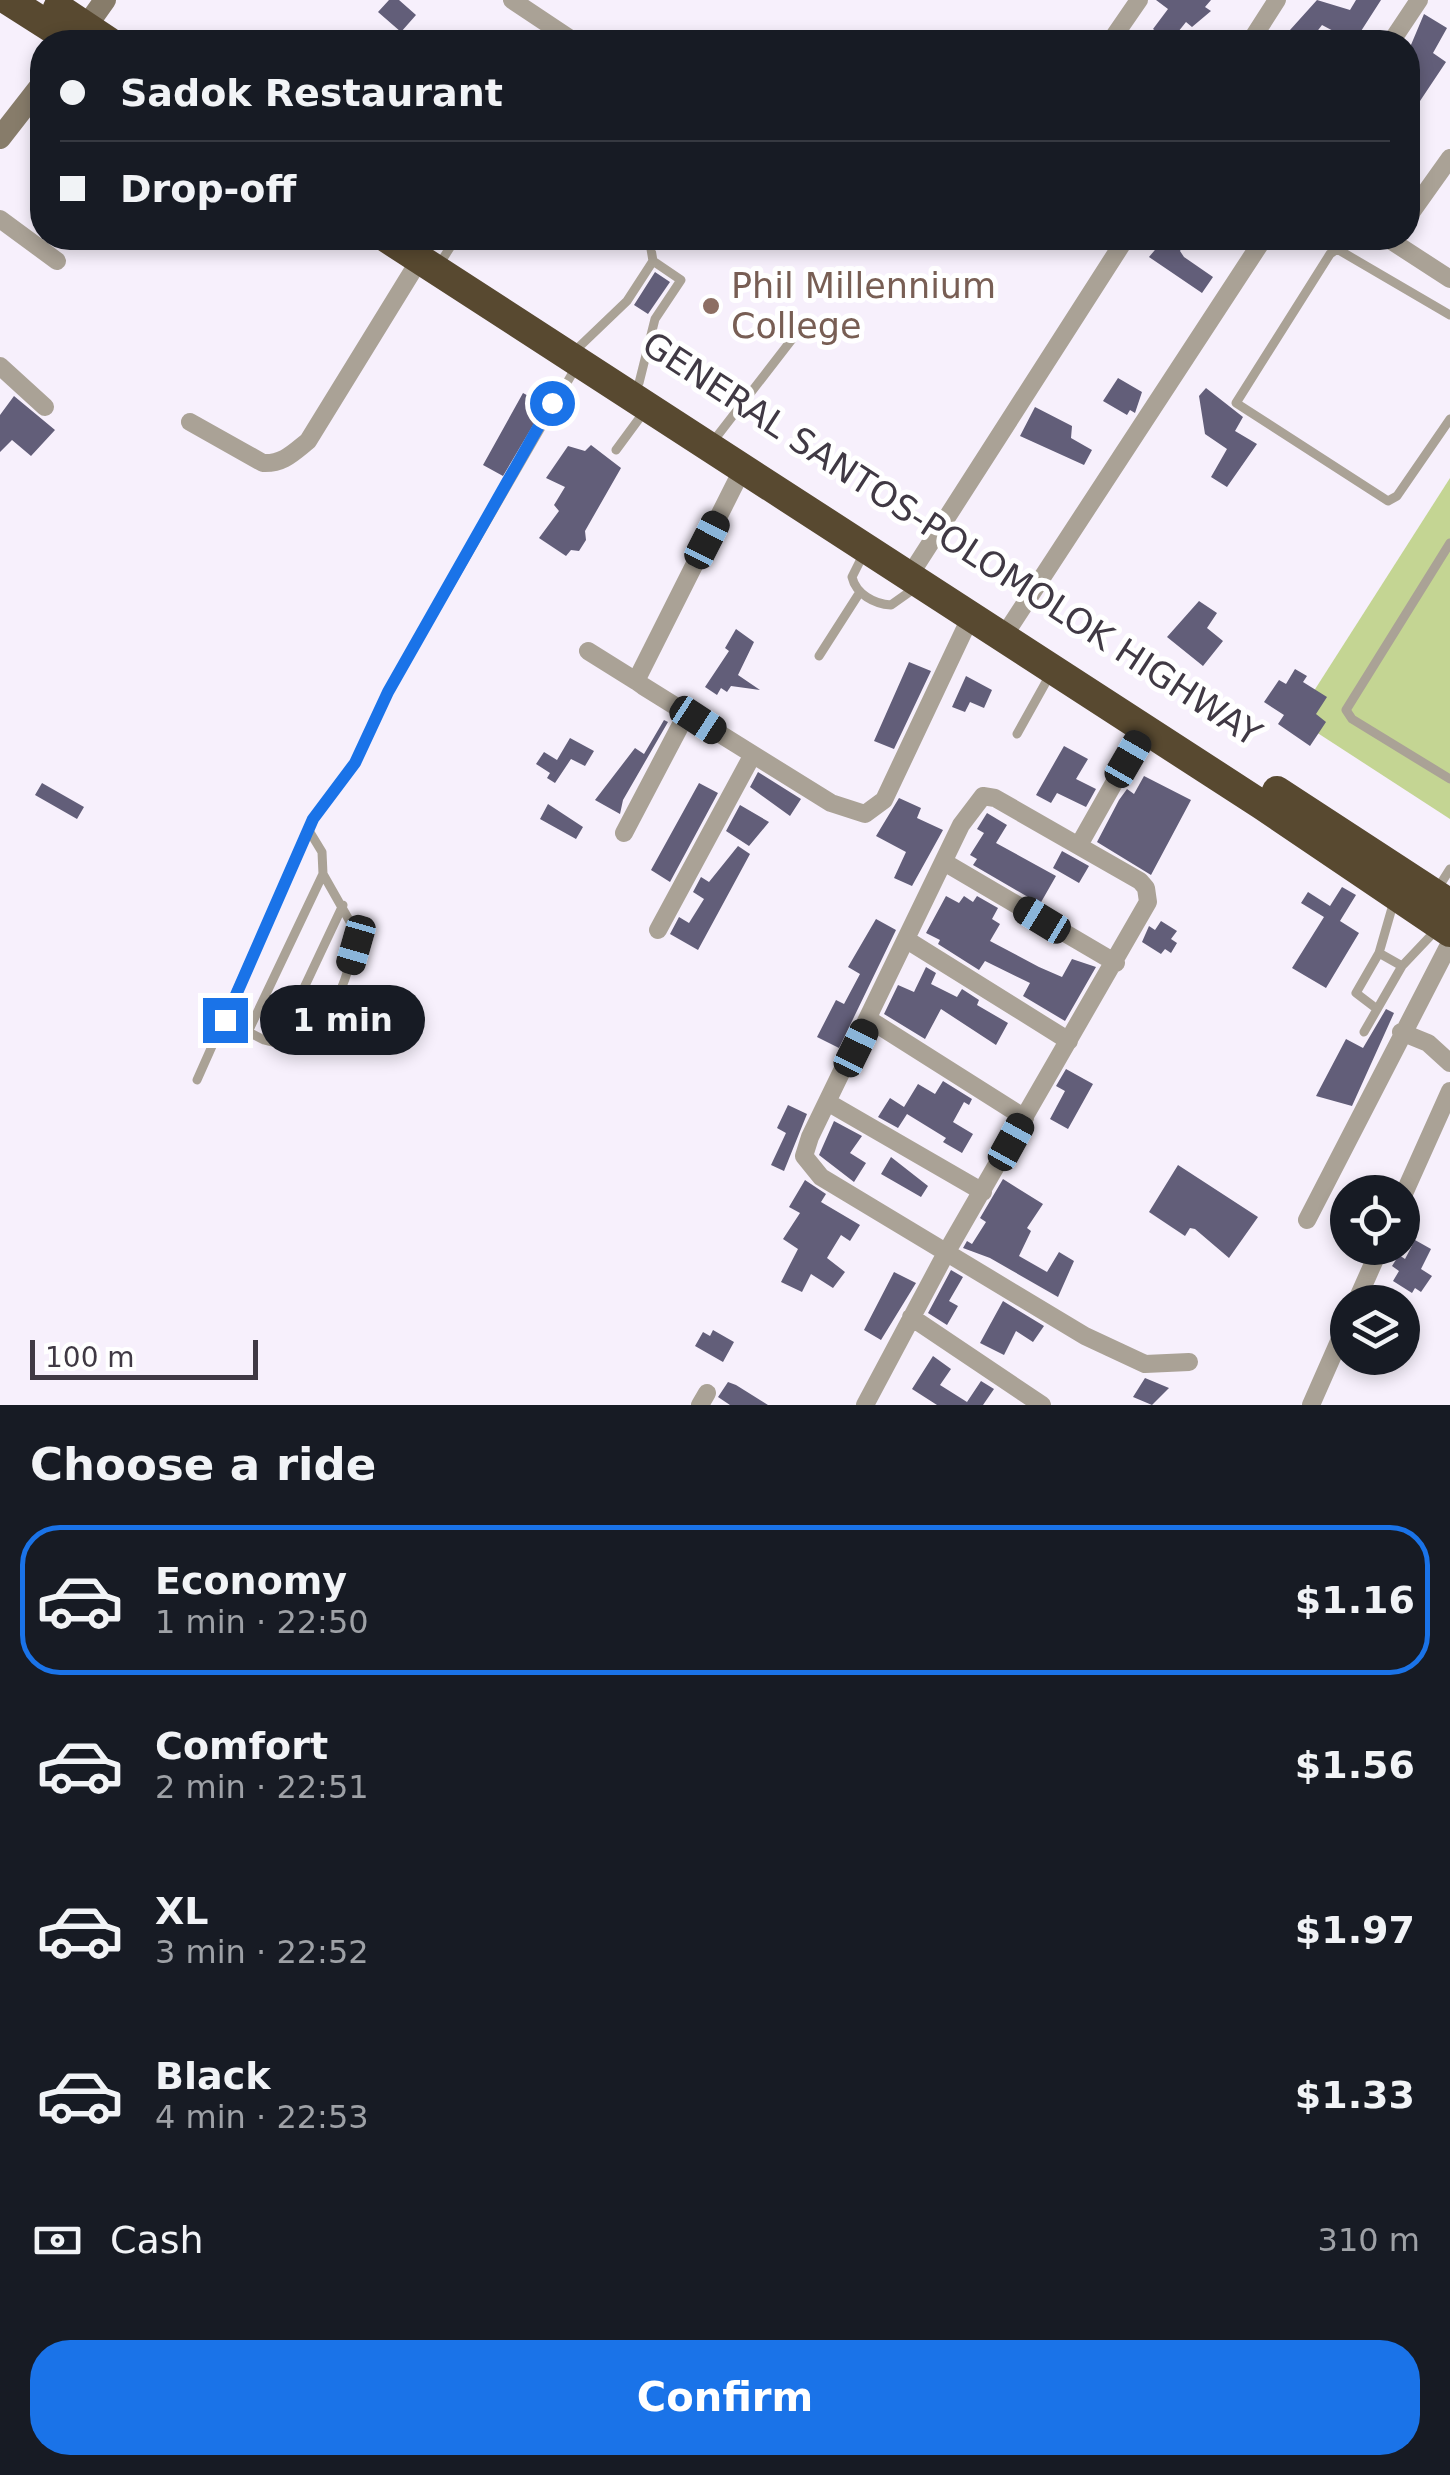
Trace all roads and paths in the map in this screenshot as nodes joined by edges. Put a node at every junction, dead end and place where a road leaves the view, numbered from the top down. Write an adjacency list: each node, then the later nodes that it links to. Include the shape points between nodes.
1 (8, 0): 7 (highway)
2 (104, 0): 9 (street)
3 (512, 0): 10 (street)
4 (1139, 0): 11 (street)
5 (1277, 0): 12 (street)
6 (1419, 0): 13 (street)
7 (48, 9): 8 (highway)
8 (80, 30)
9 (93, 30)
10 (558, 30)
11 (1118, 30)
12 (1258, 30)
13 (1399, 30)
14 (30, 99): 15 (street)
15 (0, 138)
16 (1450, 158): 17 (street)
17 (1420, 200)
18 (0, 219): 19 (street)
19 (30, 242)
20 (41, 250): 30 (street)
21 (432, 250): 39 (street, via 308,440 290,456 263,462)
22 (436, 250): 34 (highway)
23 (651, 250): 29 (lane)
24 (1119, 250): 45 (street)
25 (1256, 250): 48 (street)
26 (1335, 250): 38 (lane, via 1236,403 1384,501 1397,496)
27 (1341, 250): 32 (lane)
28 (1407, 250): 31 (street)
29 (653, 261): 34 (lane, via 642,285); 36 (lane, via 681,278 655,319)
30 (57, 262)
31 (1450, 278)
32 (1450, 315)
33 (793, 338): 40 (lane)
34 (579, 355): 36 (highway); 58 (lane, via 388,692 355,763)
35 (0, 366): 37 (street)
36 (642, 396): 40 (highway, GENERAL SANTOS-POLOMOLOK HIGHWAY); 41 (lane); 42 (highway)
37 (45, 407)
38 (1449, 421)
39 (190, 422)
40 (718, 435): 45 (highway, GENERAL SANTOS-POLOMOLOK HIGHWAY)
41 (616, 450)
42 (742, 470): 43 (highway); 52 (street)
43 (865, 550): 45 (highway); 46 (lane, via 852,577)
44 (1448, 551): 57 (lane, via 1346,710)
45 (918, 574): 46 (lane, via 892,605); 47 (highway); 48 (highway, GENERAL SANTOS-POLOMOLOK HIGHWAY)
46 (860, 592): 50 (lane)
47 (970, 618): 51 (highway); 56 (street, via 884,800 871,812 831,803)
48 (1011, 625): 65 (highway, GENERAL SANTOS-POLOMOLOK HIGHWAY)
49 (588, 652): 52 (street)
50 (820, 656)
51 (1052, 671): 54 (highway); 55 (lane)
52 (636, 681): 53 (street)
53 (687, 713): 56 (street); 59 (street)
54 (1144, 730): 60 (street); 63 (highway)
55 (1017, 734)
56 (752, 756): 66 (street)
57 (1450, 779)
58 (308, 829): 62 (lane, via 322,852); 72 (lane)
59 (624, 833)
60 (1079, 845): 61 (street, via 983,796); 69 (street, via 1146,888 1148,902)
61 (944, 862): 67 (street); 69 (street)
62 (323, 874): 64 (lane); 74 (lane)
63 (1395, 896): 65 (highway); 68 (lane)
64 (343, 905): 77 (lane); 77 (lane, via 356,945 323,1028 307,1050)
65 (1447, 909): 70 (lane); 76 (street)
66 (658, 930)
67 (908, 940): 73 (street); 78 (street)
68 (1379, 953): 70 (lane); 71 (lane, via 1357,994)
69 (1116, 963): 78 (street)
70 (1402, 966): 71 (lane)
71 (1378, 1009): 75 (lane)
72 (225, 1020): 74 (lane); 80 (lane)
73 (870, 1020): 82 (street); 83 (street)
74 (248, 1032): 77 (lane)
75 (1364, 1032)
76 (1401, 1032): 79 (street, via 1428,1043); 86 (street)
77 (279, 1041)
78 (1068, 1041): 83 (street)
79 (1450, 1063)
80 (197, 1080)
81 (1450, 1090): 84 (street)
82 (829, 1103): 85 (street); 87 (street, via 804,1152 812,1170)
83 (1025, 1118): 85 (street)
84 (1412, 1175)
85 (983, 1192): 87 (street)
86 (1308, 1220)
87 (946, 1253): 88 (street); 89 (street, via 1128,1359)
88 (911, 1317): 91 (street); 92 (street)
89 (1189, 1362)
90 (1330, 1362): 93 (street)
91 (1039, 1404)
92 (865, 1405)
93 (1311, 1405)

